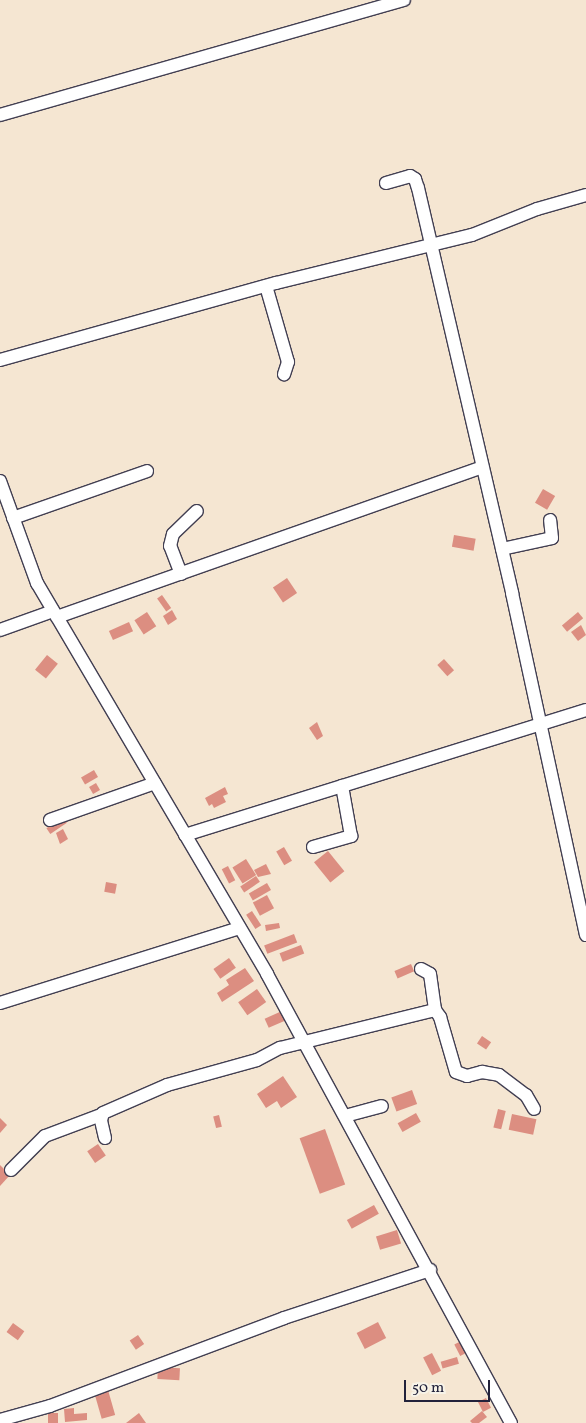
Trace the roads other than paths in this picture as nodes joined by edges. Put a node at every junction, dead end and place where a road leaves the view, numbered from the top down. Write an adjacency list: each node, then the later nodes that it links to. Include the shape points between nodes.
1 (404, 0): 2 (street)
2 (0, 115)
3 (386, 183): 5 (street, via 410,176 416,179)
4 (586, 195): 5 (street, via 537,209 472,235)
5 (431, 245): 6 (street); 9 (street)
6 (266, 286): 7 (street); 8 (street, via 288,362)
7 (0, 360)
8 (284, 374)
9 (482, 467): 15 (street); 16 (street)
10 (147, 471): 13 (street)
11 (0, 481): 13 (street)
12 (197, 510): 16 (street, via 173,534 170,546)
13 (13, 518): 17 (street, via 37,583)
14 (550, 520): 15 (street, via 552,538)
15 (502, 549): 20 (street)
16 (180, 574): 17 (street)
17 (55, 614): 18 (street); 21 (street)
18 (0, 630)
19 (586, 710): 20 (street)
20 (540, 724): 22 (street); 27 (street)
21 (155, 783): 23 (street); 24 (street)
22 (342, 786): 24 (street); 25 (street, via 351,836)
23 (50, 820)
24 (185, 836): 26 (street)
25 (314, 847)
26 (240, 928): 29 (street); 31 (street)
27 (586, 935)
28 (421, 968): 30 (street, via 430,974)
29 (0, 1003)
30 (436, 1010): 31 (street); 33 (street, via 450,1063 456,1072 466,1076 482,1072 499,1075 526,1095)
31 (306, 1043): 34 (street, via 280,1048 257,1060 167,1085); 35 (street)
32 (382, 1106): 35 (street)
33 (534, 1110)
34 (101, 1115): 36 (street); 37 (street, via 45,1136)
35 (346, 1116): 38 (street)
36 (106, 1138)
37 (11, 1170)
38 (430, 1270): 39 (street, via 284,1318); 40 (street)
39 (5, 1420)
40 (511, 1423)

